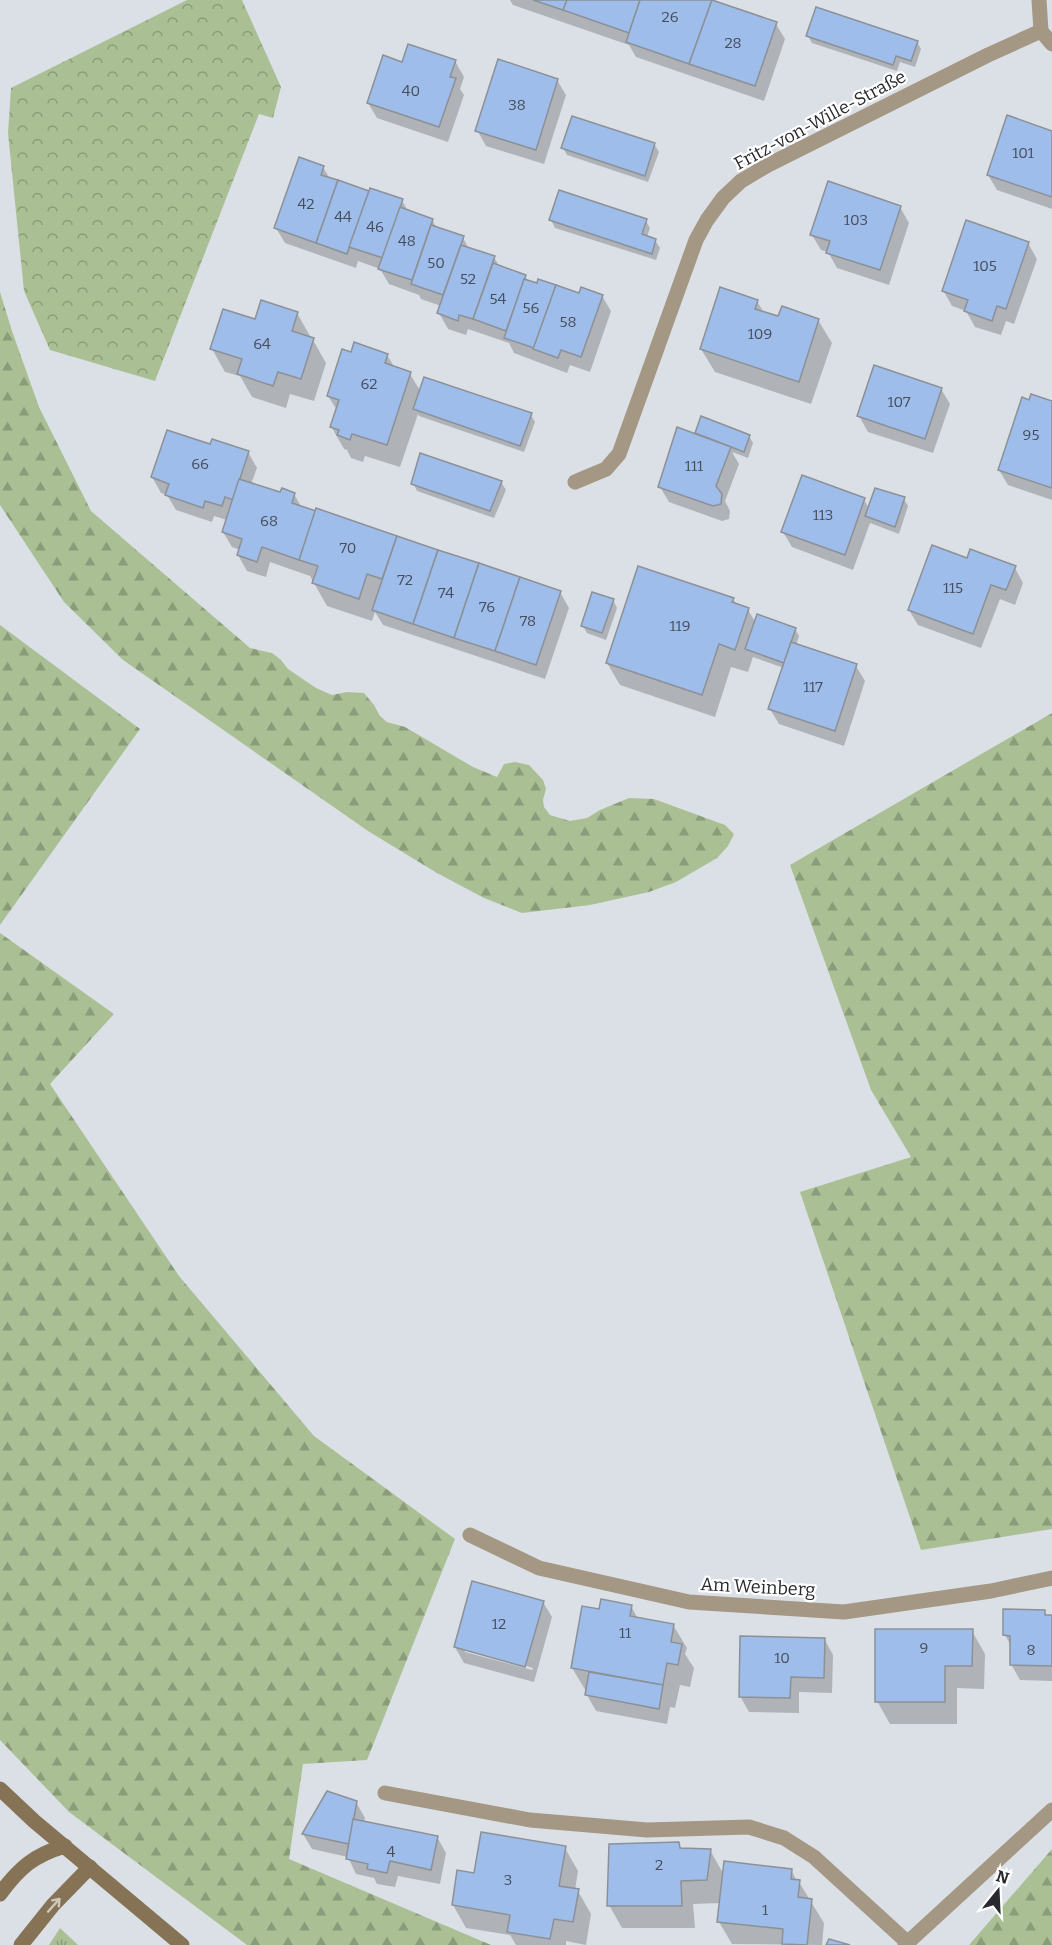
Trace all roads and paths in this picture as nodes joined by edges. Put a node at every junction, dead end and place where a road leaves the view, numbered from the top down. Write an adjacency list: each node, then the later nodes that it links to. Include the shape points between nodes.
1 (1039, 0): 2 (street)
2 (1041, 31): 3 (street); 4 (street, Fritz-von-Wille-Straße, via 768,165 741,181 723,198 687,261 619,454 606,469)
3 (1052, 44)
4 (575, 482)
5 (470, 1535): 6 (street, Am Weinberg, via 539,1568 689,1602 844,1612)
6 (1052, 1578)
7 (0, 1789): 10 (main road)
8 (385, 1793): 13 (street, via 530,1820 647,1830 749,1827 784,1838 814,1857)
9 (1052, 1810): 13 (street)
10 (65, 1846): 11 (main road); 12 (main road, via 44,1852 26,1865)
11 (90, 1867): 14 (main road, one-way to 11); 15 (main road)
12 (0, 1894)
13 (906, 1944)
14 (21, 1945)
15 (182, 1945)

